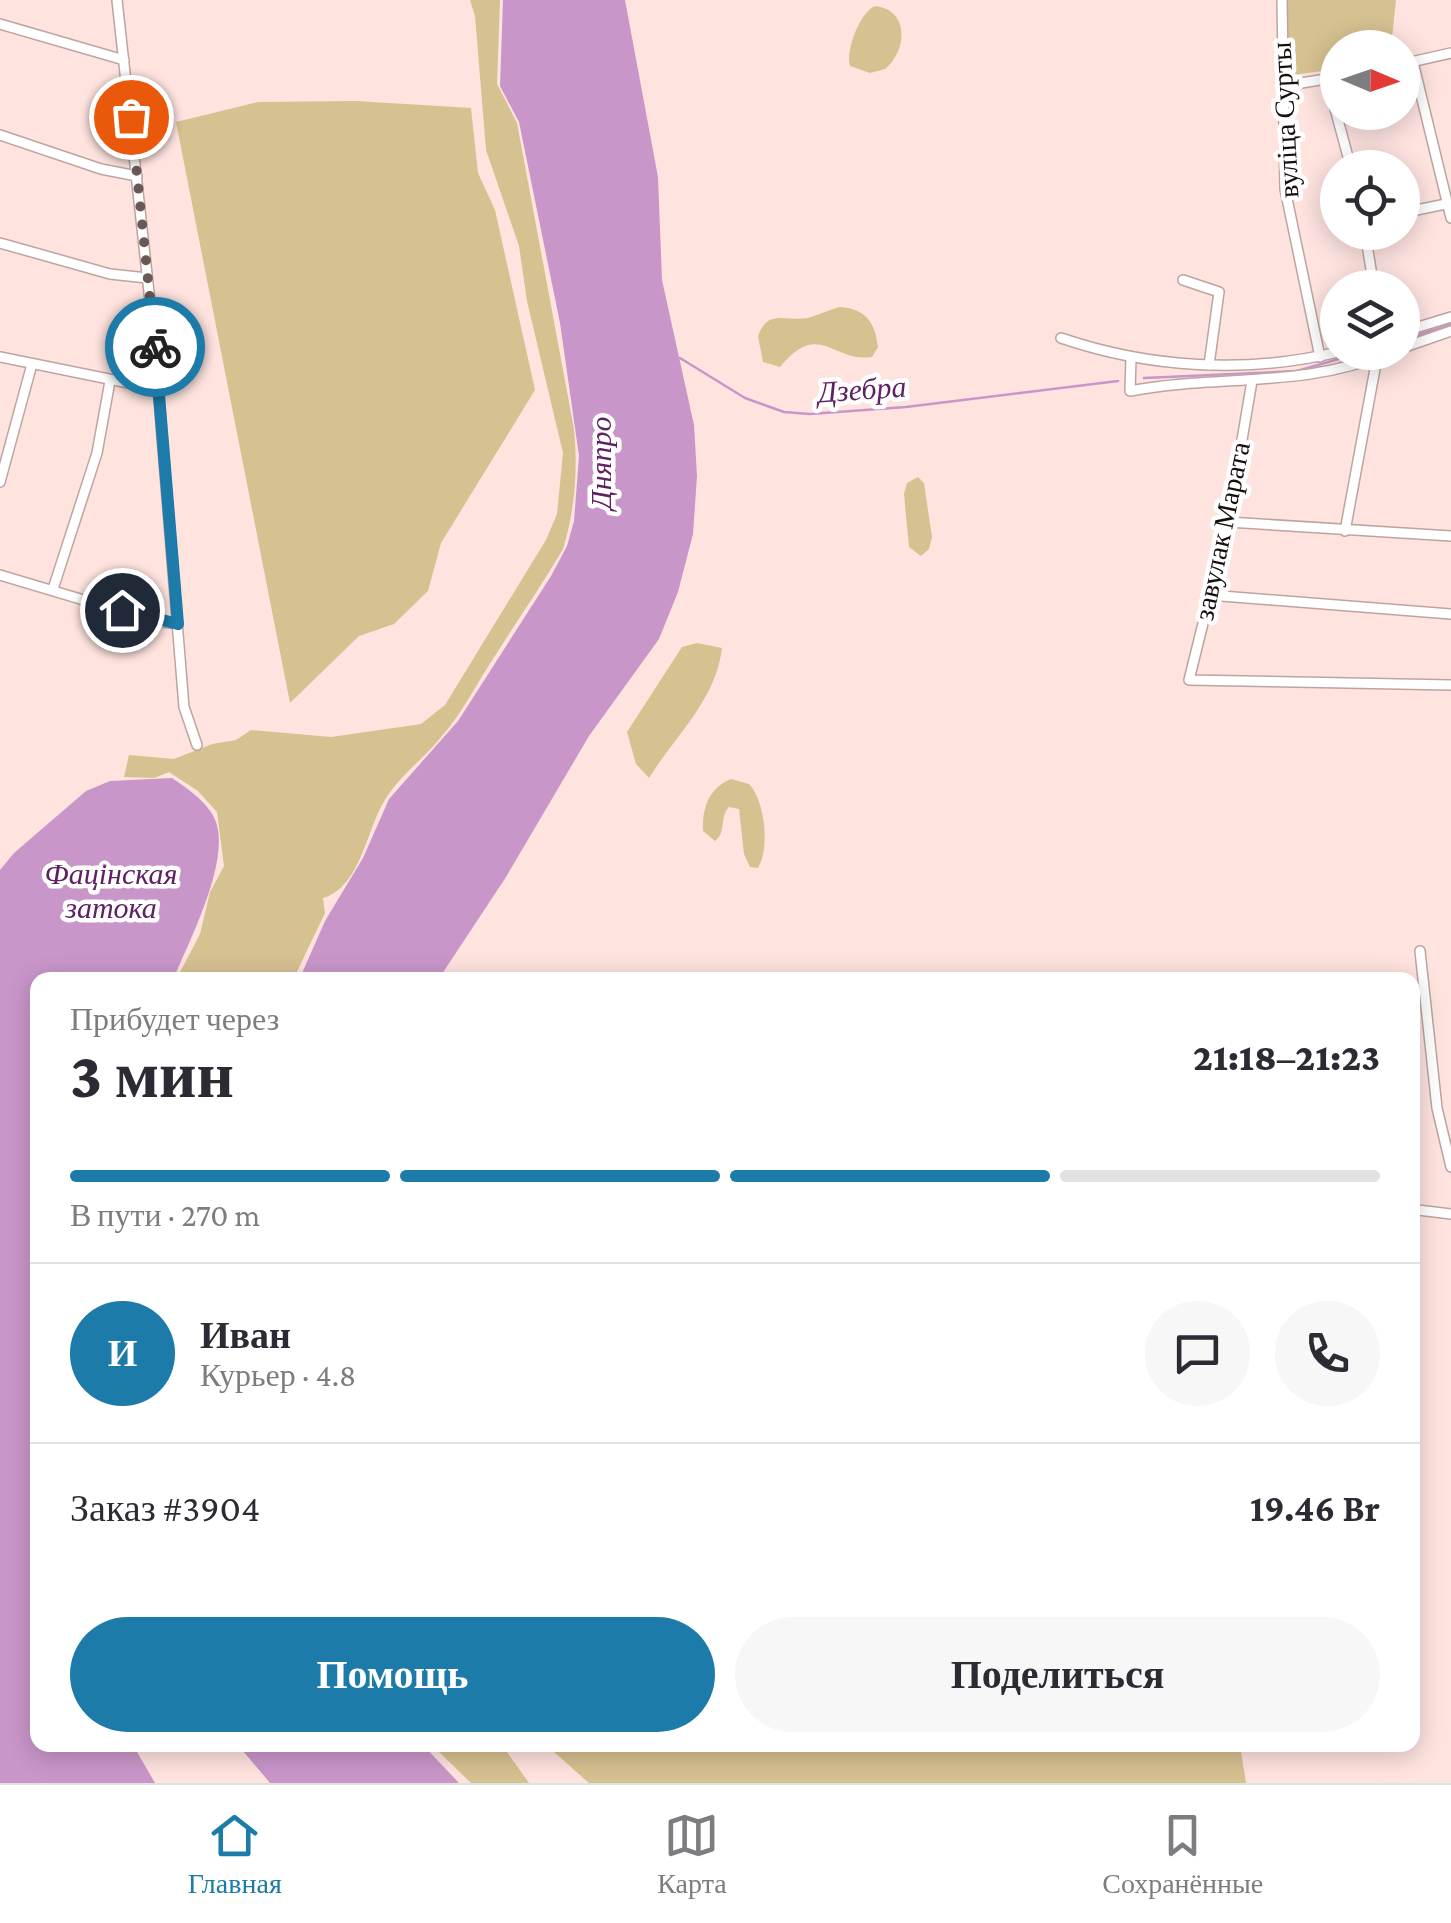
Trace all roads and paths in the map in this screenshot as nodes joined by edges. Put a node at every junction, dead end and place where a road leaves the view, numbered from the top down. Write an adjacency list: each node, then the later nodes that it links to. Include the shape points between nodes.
1 (117, 0): 5 (street)
2 (1282, 0): 8 (street, вуліца Сурты)
3 (0, 24): 5 (street)
4 (1451, 54): 6 (street)
5 (124, 60): 11 (street)
6 (1420, 60)
7 (1320, 80): 8 (street)
8 (1283, 86): 23 (street, вуліца Сурты, via 1285,188)
9 (1420, 104): 12 (street)
10 (0, 135): 11 (street)
11 (137, 176): 16 (street)
12 (1449, 203): 13 (street); 14 (street)
13 (1420, 209)
14 (1451, 218)
15 (0, 243): 16 (street)
16 (147, 278): 32 (street)
17 (1183, 280): 27 (street, via 1219,292)
18 (1451, 317): 19 (street)
19 (1420, 326)
20 (1451, 331): 22 (street)
21 (1061, 338): 25 (street)
22 (1420, 342)
23 (1320, 356): 27 (street)
24 (0, 357): 26 (street)
25 (1131, 358): 27 (street); 31 (street, via 1130,391)
26 (32, 364): 30 (street); 33 (street)
27 (1210, 365)
28 (1330, 370): 31 (street)
29 (1375, 370): 35 (street)
30 (110, 381): 32 (street); 38 (street, via 97,453)
31 (1252, 381): 34 (street, завулак Марата)
32 (158, 389): 41 (street)
33 (0, 482)
34 (1228, 522): 35 (street); 39 (street, завулак Марата)
35 (1345, 531): 36 (street)
36 (1451, 536)
37 (0, 575): 38 (street)
38 (53, 589): 41 (street)
39 (1209, 596): 40 (street); 42 (street, завулак Марата, via 1189,680)
40 (1451, 614)
41 (178, 624): 43 (street, via 184,706)
42 (1451, 685)
43 (198, 745)
44 (1420, 951): 45 (street, via 1437,1108)
45 (1451, 1168)
46 (1420, 1210): 47 (street)
47 (1451, 1214)

